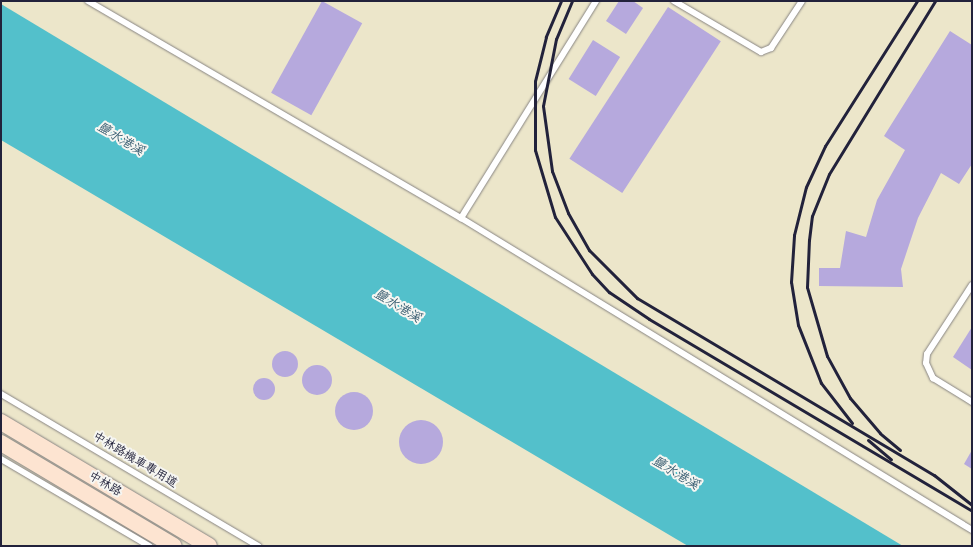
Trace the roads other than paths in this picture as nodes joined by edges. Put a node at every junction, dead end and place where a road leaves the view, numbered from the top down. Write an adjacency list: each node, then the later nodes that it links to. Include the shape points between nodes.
1 (88, 1): 5 (lane)
2 (596, 1): 5 (lane)
3 (674, 1): 4 (lane, via 761,52 771,48)
4 (802, 1)
5 (461, 218): 12 (lane)
6 (972, 285): 8 (lane, via 927,354 926,363 933,378)
7 (1, 394): 16 (lane, 中林路機車專用道)
8 (972, 402)
9 (1, 422): 15 (street, 中林路)
10 (1, 444): 14 (street, 中林路)
11 (1, 459): 13 (lane)
12 (972, 530)
13 (149, 546)
14 (174, 546)
15 (209, 546)
16 (258, 546)

